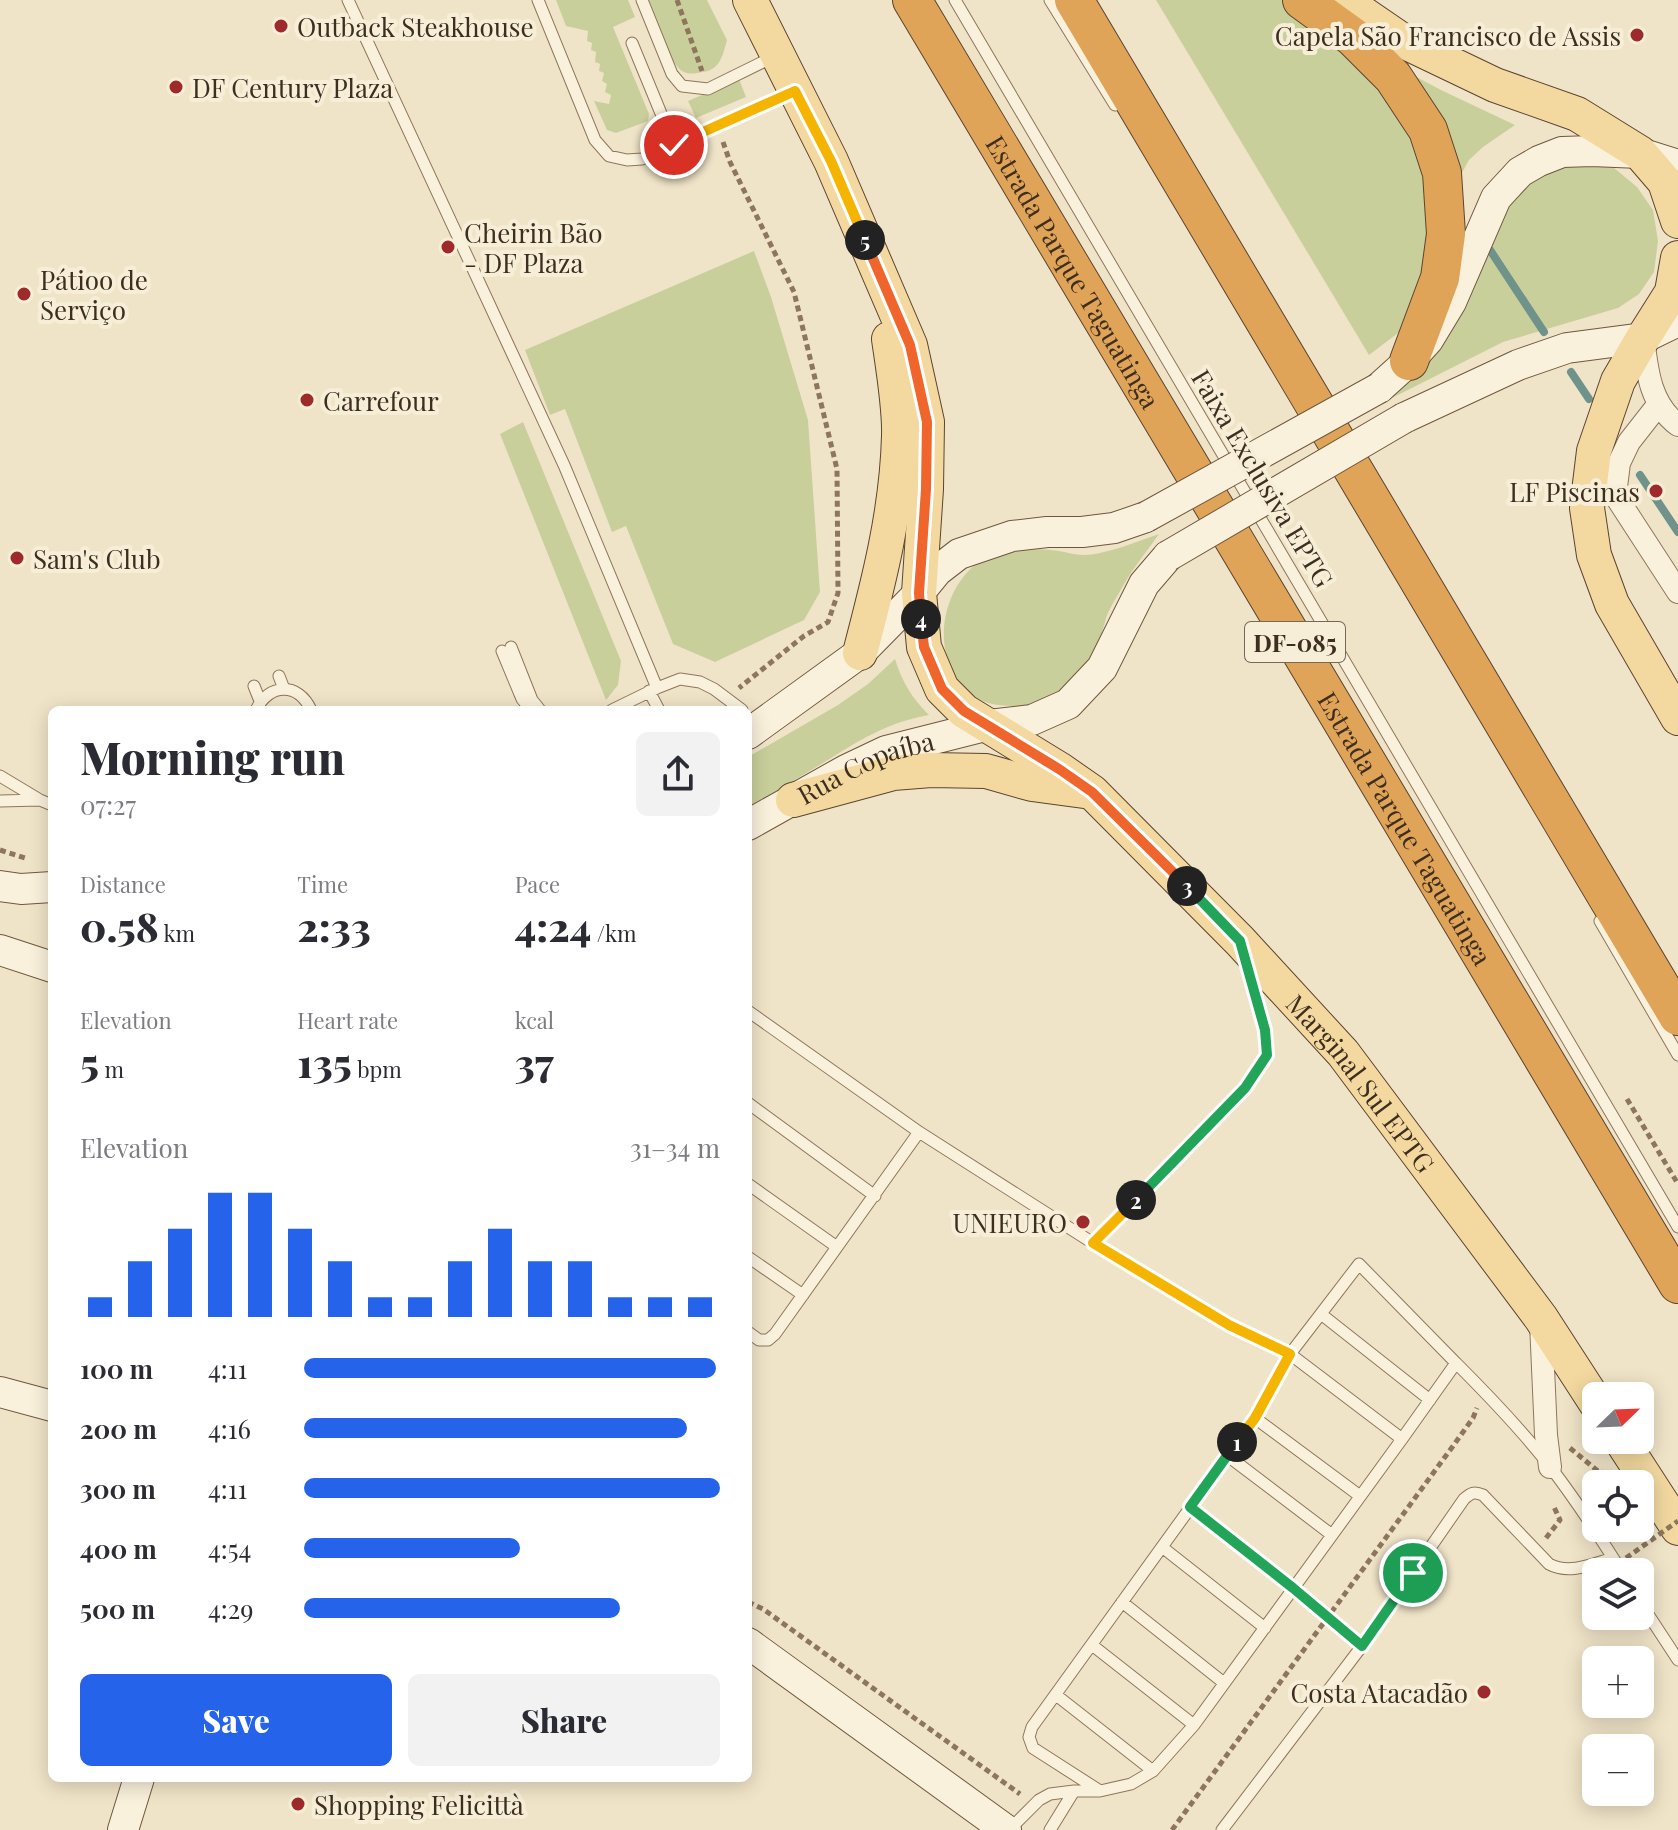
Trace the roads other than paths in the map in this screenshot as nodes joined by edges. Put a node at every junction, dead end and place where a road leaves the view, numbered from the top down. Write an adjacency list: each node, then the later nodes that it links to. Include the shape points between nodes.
1 (348, 0): 38 (lane, via 564,465)
2 (538, 0): 15 (lane, via 595,140 609,156 642,159)
3 (642, 0): 12 (lane, via 672,74 682,86 708,89)
4 (750, 0): 12 (main road, Marginal Sul EPTG)
5 (912, 0): 73 (highway, Estrada Parque Taguatinga / DF-085)
6 (955, 0): 69 (lane, Faixa Exclusiva EPTG)
7 (1050, 0): 14 (lane)
8 (1074, 0): 63 (highway)
9 (1302, 0): 23 (highway, via 1353,37 1393,77 1428,130 1442,173 1446,234 1440,278)
10 (1361, 6): 16 (main road, via 1403,41 1495,85 1577,114)
11 (632, 43): 15 (lane)
12 (777, 55): 13 (main road, Marginal Sul EPTG)
13 (795, 91): 15 (lane); 20 (main road, Marginal Sul EPTG)
14 (1125, 122)
15 (674, 145)
16 (1640, 153): 17 (main road); 18 (main road, via 1665,182); 23 (main road, via 1562,152 1520,172 1496,198 1451,302)
17 (1678, 165)
18 (1678, 221)
19 (1678, 258): 22 (main road, via 1672,292)
20 (879, 271): 33 (main road, Marginal Sul EPTG, via 910,345 927,422); 34 (main road, via 900,433 891,524)
21 (1678, 321): 22 (main road)
22 (1643, 338): 24 (street); 28 (main road, via 1618,381); 48 (main road, Rua Copaíba, bridge, via 1567,348 1518,365 1404,418 1168,556 1144,584 1102,668 1068,704 1032,720)
23 (1409, 361): 33 (main road, bridge, via 1379,388 1146,517 1114,528 1012,536 959,554)
24 (1658, 405): 26 (street); 31 (street, via 1629,442 1619,463)
25 (1305, 417): 27 (lane)
26 (1678, 425)
27 (1319, 441)
28 (1594, 451): 31 (street); 46 (main road, via 1587,508 1594,555 1612,604)
29 (1326, 453): 30 (lane)
30 (1334, 466)
31 (1615, 495): 32 (street)
32 (1678, 592)
33 (919, 593): 34 (main road); 48 (main road, Marginal Sul EPTG, via 924,647 942,689 964,711)
34 (860, 653): 47 (main road)
35 (279, 676): 37 (lane)
36 (254, 686): 39 (lane)
37 (284, 689): 39 (lane, via 267,695); 40 (lane, via 301,695)
38 (653, 690): 43 (lane); 44 (lane); 45 (lane, via 680,679 700,682)
39 (258, 706)
40 (309, 706)
41 (528, 706): 42 (lane, via 506,649)
42 (537, 706)
43 (620, 706)
44 (658, 706)
45 (734, 706)
46 (1678, 718)
47 (752, 720)
48 (989, 725): 50 (main road, Marginal Sul EPTG); 52 (main road, Rua Copaíba, via 886,751)
49 (0, 776): 51 (lane)
50 (1092, 792): 52 (main road, via 986,771 931,770 893,773); 59 (main road, Marginal Sul EPTG)
51 (40, 800): 53 (lane); 54 (lane)
52 (793, 800): 55 (main road, Rua Copaíba)
53 (0, 801)
54 (48, 803)
55 (752, 823)
56 (44, 874): 57 (main road, via 21,889)
57 (0, 886)
58 (1598, 917): 64 (lane)
59 (1240, 941): 70 (lane, via 1267,1055 1245,1088); 76 (main road, Marginal Sul EPTG, via 1343,1053)
60 (0, 950): 61 (main road)
61 (48, 966)
62 (752, 1014): 66 (lane)
63 (1678, 1016)
64 (1678, 1055)
65 (752, 1106): 68 (lane)
66 (919, 1132): 68 (lane); 70 (lane)
67 (752, 1187): 71 (lane)
68 (875, 1196): 71 (lane)
69 (1678, 1227)
70 (1093, 1243): 78 (lane, via 1229,1325)
71 (837, 1247): 74 (lane)
72 (752, 1260): 74 (lane)
73 (1678, 1284)
74 (803, 1295): 77 (lane, via 768,1340)
75 (1321, 1314): 78 (lane); 79 (lane, via 1359,1264); 82 (lane)
76 (1541, 1318): 80 (main road, Marginal Sul EPTG); 88 (street)
77 (752, 1335)
78 (1290, 1354): 84 (lane); 85 (lane)
79 (1456, 1363): 82 (lane); 88 (lane)
80 (1582, 1382)
81 (0, 1392): 83 (main road)
82 (1430, 1400): 85 (lane)
83 (48, 1405)
84 (1255, 1418): 87 (lane); 89 (lane)
85 (1402, 1439): 89 (lane)
86 (1630, 1454): 91 (main road)
87 (1228, 1456): 90 (lane); 92 (lane)
88 (1550, 1467): 94 (lane)
89 (1360, 1496): 92 (lane)
90 (1190, 1507): 93 (lane); 96 (lane)
91 (1678, 1528)
92 (1332, 1535): 96 (lane)
93 (1162, 1547): 97 (lane); 99 (lane)
94 (1613, 1558)
95 (1582, 1566): 113 (lane, via 1555,1568 1483,1495 1470,1493)
96 (1293, 1588): 99 (lane)
97 (1122, 1602): 100 (lane); 103 (lane)
98 (1654, 1623): 102 (lane)
99 (1265, 1628): 103 (lane)
100 (1092, 1645): 104 (lane); 105 (lane)
101 (752, 1650): 111 (main road)
102 (1678, 1660)
103 (1224, 1683): 105 (lane)
104 (1056, 1695): 106 (lane); 109 (lane, via 1032,1727 1033,1748)
105 (1194, 1725): 106 (lane)
106 (1153, 1771): 109 (lane, via 1131,1784)
107 (138, 1782): 110 (main road)
108 (1074, 1791): 109 (lane); 111 (lane, via 1050,1794); 112 (lane)
109 (1100, 1791)
110 (123, 1830)
111 (1007, 1830)
112 (1050, 1830)
113 (1222, 1830)

